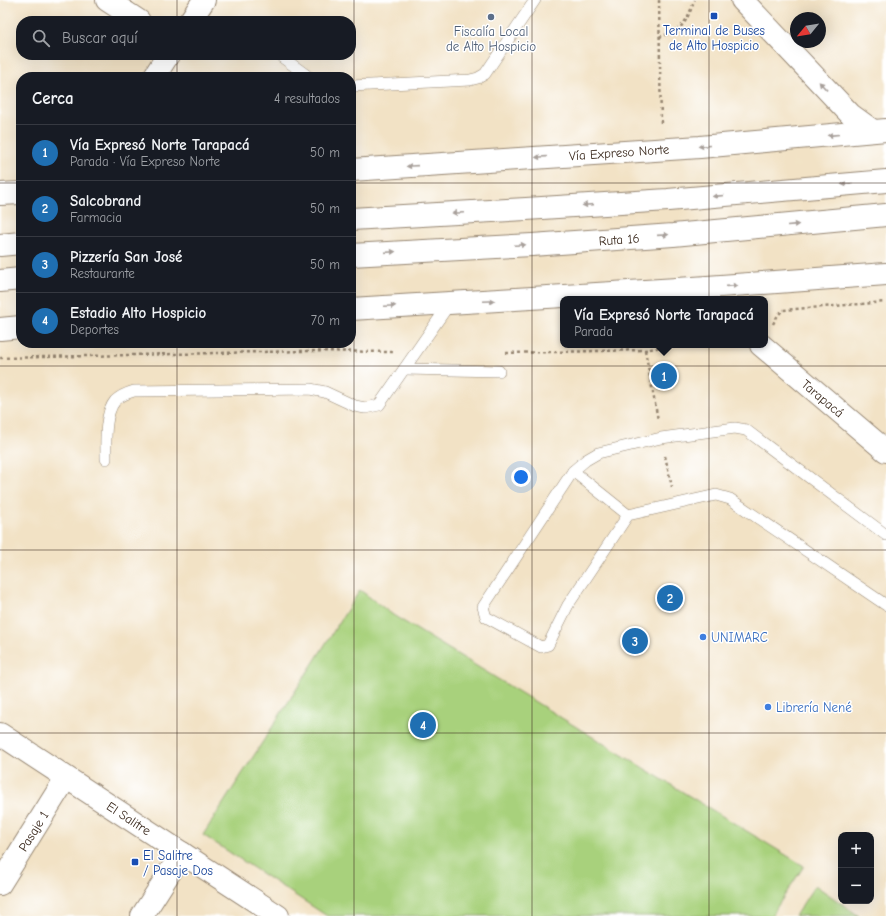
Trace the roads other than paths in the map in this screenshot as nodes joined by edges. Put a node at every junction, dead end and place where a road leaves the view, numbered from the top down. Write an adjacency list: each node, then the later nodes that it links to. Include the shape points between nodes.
1 (107, 0): 5 (main road)
2 (204, 0): 6 (main road)
3 (535, 0): 11 (lane, via 485,74 478,78)
4 (742, 0): 12 (main road, one-way to 4, via 851,115)
5 (131, 16)
6 (193, 16)
7 (165, 60): 9 (main road)
8 (286, 60): 10 (lane)
9 (157, 72)
10 (302, 72)
11 (356, 86)
12 (879, 131): 13 (main road, Vía Expreso Norte, one-way to 13, via 700,147)
13 (356, 170)
14 (886, 181): 18 (main road, one-way to 18, via 660,200)
15 (16, 192): 16 (main road)
16 (0, 194)
17 (886, 215): 21 (main road, Ruta 16, one-way to 17, via 673,235)
18 (356, 219)
19 (16, 243): 20 (main road)
20 (0, 245)
21 (356, 255)
22 (884, 276): 25 (main road, one-way to 22)
23 (16, 279): 24 (main road)
24 (0, 281)
25 (699, 294): 26 (main road, one-way to 25)
26 (644, 296)
27 (560, 299): 28 (main road, one-way to 27)
28 (450, 303): 29 (main road, one-way to 28); 33 (lane)
29 (356, 309)
30 (16, 327): 31 (main road)
31 (0, 328)
32 (765, 348): 35 (main road, Tarapacá)
33 (404, 370): 34 (lane); 36 (lane, via 379,405 365,408 325,392 310,389 134,391 120,397 110,408)
34 (499, 371)
35 (886, 451)
36 (106, 459)
37 (573, 471): 38 (lane); 38 (lane, via 483,607 486,617 540,647 548,644 568,605); 39 (lane, via 598,452 661,438 735,428 746,430)
38 (628, 515): 40 (lane, via 716,495 730,499)
39 (886, 535)
40 (886, 605)
41 (0, 734): 42 (main road, El Salitre)
42 (66, 778): 43 (main road, El Salitre); 44 (main road, Pasaje 1)
43 (182, 853): 45 (main road); 46 (main road, El Salitre)
44 (0, 884)
45 (142, 916)
46 (278, 916)

